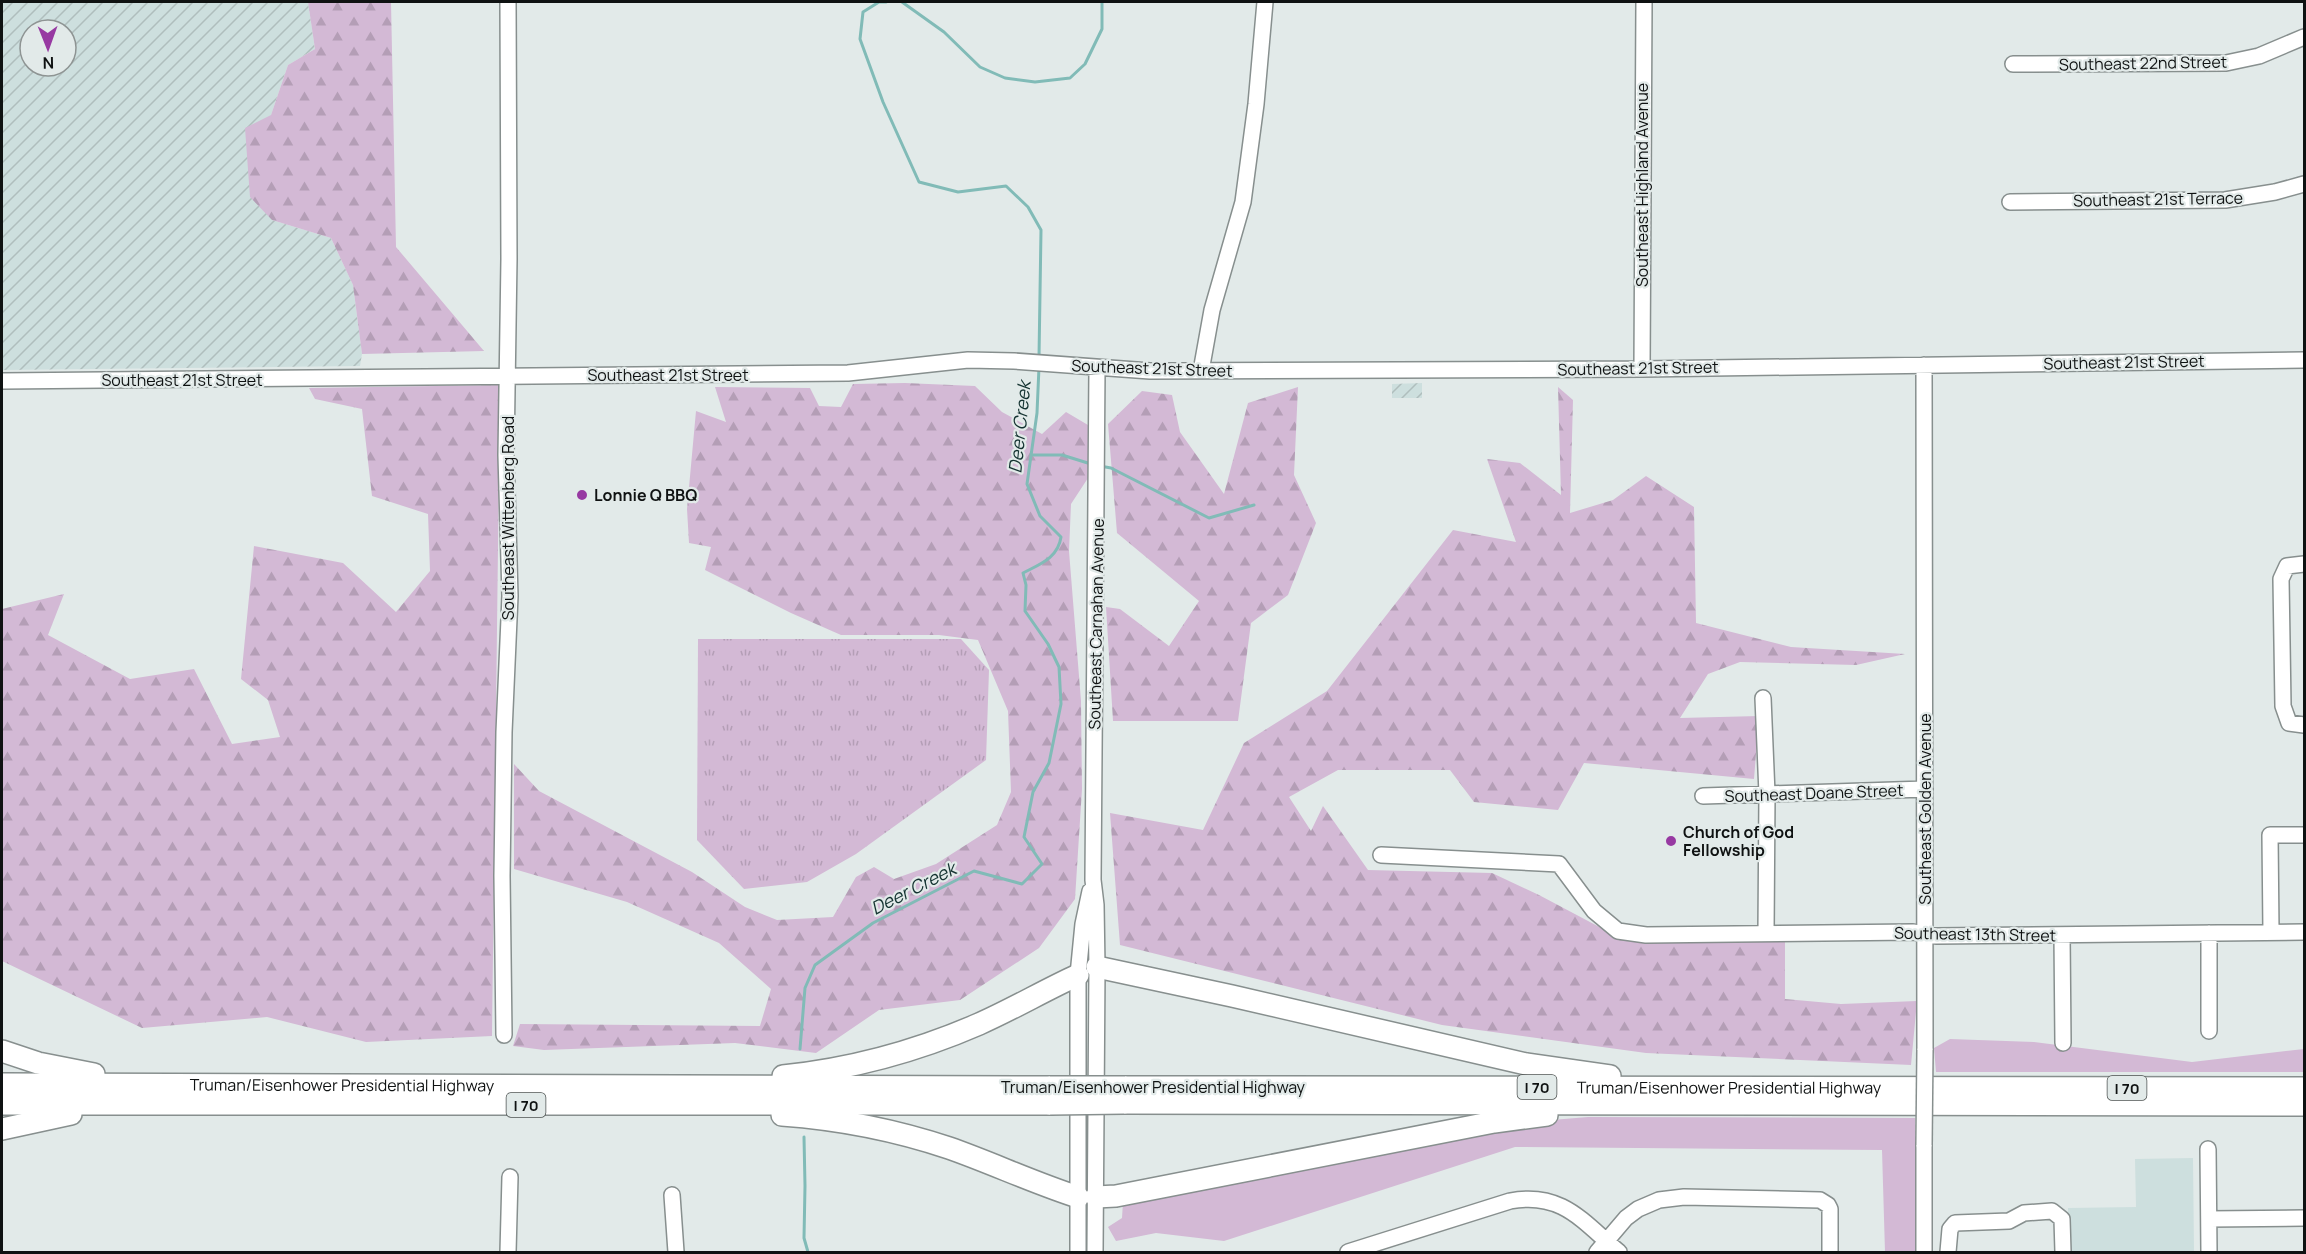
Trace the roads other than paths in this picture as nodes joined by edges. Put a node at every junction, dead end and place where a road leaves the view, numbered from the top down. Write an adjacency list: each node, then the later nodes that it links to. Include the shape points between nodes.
1 (508, 2): 13 (street, Southeast Wittenberg Road)
2 (1265, 2): 12 (street, via 1244,202 1212,310)
3 (1644, 2): 11 (street, Southeast Highland Avenue)
4 (2304, 37): 5 (street, Southeast 22nd Street, via 2259,56 2226,63)
5 (2013, 64)
6 (2304, 184): 7 (street, Southeast 21st Terrace, via 2213,201)
7 (2010, 202)
8 (2304, 360): 9 (street, Southeast 21st Street)
9 (1924, 365): 11 (street, Southeast 21st Street); 18 (street, Southeast Golden Avenue)
10 (1097, 368): 12 (street, Southeast 21st Street); 13 (street, Southeast 21st Street, via 968,360 849,373); 29 (street, Southeast Carnahan Avenue, via 1093,879 1083,924)
11 (1642, 369): 12 (street, Southeast 21st Street)
12 (1201, 371)
13 (508, 377): 14 (street, Southeast 21st Street); 31 (street, Southeast Wittenberg Road, via 510,596 502,864)
14 (2, 381)
15 (2304, 564): 17 (street, via 2287,566 2281,579 2283,706 2289,723)
16 (1763, 698): 19 (street)
17 (2304, 725)
18 (1925, 789): 19 (street, Southeast Doane Street); 27 (street, Southeast Golden Avenue)
19 (1767, 794): 20 (street, Southeast Doane Street); 23 (street)
20 (1703, 796)
21 (2304, 835): 24 (street, via 2270,835)
22 (1381, 855): 23 (street, Southeast 13th Street, via 1559,864 1594,911 1618,931 1646,935)
23 (1766, 932): 27 (street, Southeast 13th Street)
24 (2271, 932): 25 (street, Southeast 13th Street); 26 (street, Southeast 13th Street)
25 (2304, 932)
26 (2208, 933): 28 (street, Southeast 13th Street); 30 (street)
27 (1925, 934): 28 (street, Southeast 13th Street); 63 (street, Southeast Golden Avenue, bridge)
28 (2062, 935): 32 (street)
29 (1088, 971): 36 (highway, via 981,1023 896,1055 789,1075); 37 (highway, via 1232,996 1526,1064 1598,1075 1703,1079); 52 (street, Southeast Carnahan Avenue)
30 (2209, 1031)
31 (504, 1035)
32 (2063, 1043)
33 (2, 1051): 35 (highway, via 70,1071)
34 (2, 1084): 35 (highway, Truman/Eisenhower Presidential Highway / I 70)
35 (184, 1084): 36 (highway, Truman/Eisenhower Presidential Highway / I 70)
36 (669, 1087): 39 (highway, Truman/Eisenhower Presidential Highway / I 70)
37 (1781, 1088): 38 (highway, Truman/Eisenhower Presidential Highway / I 70); 40 (highway, Truman/Eisenhower Presidential Highway / I 70)
38 (2304, 1088)
39 (1050, 1095): 40 (highway, Truman/Eisenhower Presidential Highway / I 70, bridge); 41 (highway, Truman/Eisenhower Presidential Highway / I 70)
40 (1124, 1095): 44 (highway, Truman/Eisenhower Presidential Highway / I 70)
41 (620, 1103): 43 (highway, Truman/Eisenhower Presidential Highway / I 70); 52 (highway, via 855,1124 951,1149 1036,1184)
42 (2, 1104): 43 (highway, Truman/Eisenhower Presidential Highway / I 70)
43 (144, 1104): 48 (highway, via 47,1118)
44 (1675, 1104): 45 (highway, Truman/Eisenhower Presidential Highway / I 70); 52 (highway, via 1494,1122 1116,1196)
45 (2169, 1104): 46 (highway, Truman/Eisenhower Presidential Highway / I 70); 47 (highway)
46 (2304, 1105)
47 (2304, 1115)
48 (2, 1130)
49 (2208, 1149): 54 (street)
50 (510, 1177): 56 (street)
51 (672, 1195): 57 (street)
52 (1087, 1197): 58 (street); 59 (street)
53 (2304, 1218): 54 (street)
54 (2209, 1220): 66 (street)
55 (1602, 1247): 60 (street, via 1565,1207 1520,1199); 61 (street); 62 (street, via 1638,1209 1668,1198 1818,1199 1830,1209)
56 (508, 1252)
57 (676, 1252)
58 (1078, 1252)
59 (1095, 1252)
60 (1348, 1252)
61 (1619, 1252)
62 (1830, 1252)
63 (1924, 1252)
64 (1948, 1252): 65 (street, via 1950,1229 1955,1223 2009,1221 2024,1213 2052,1211 2062,1219)
65 (2063, 1252)
66 (2209, 1252)

